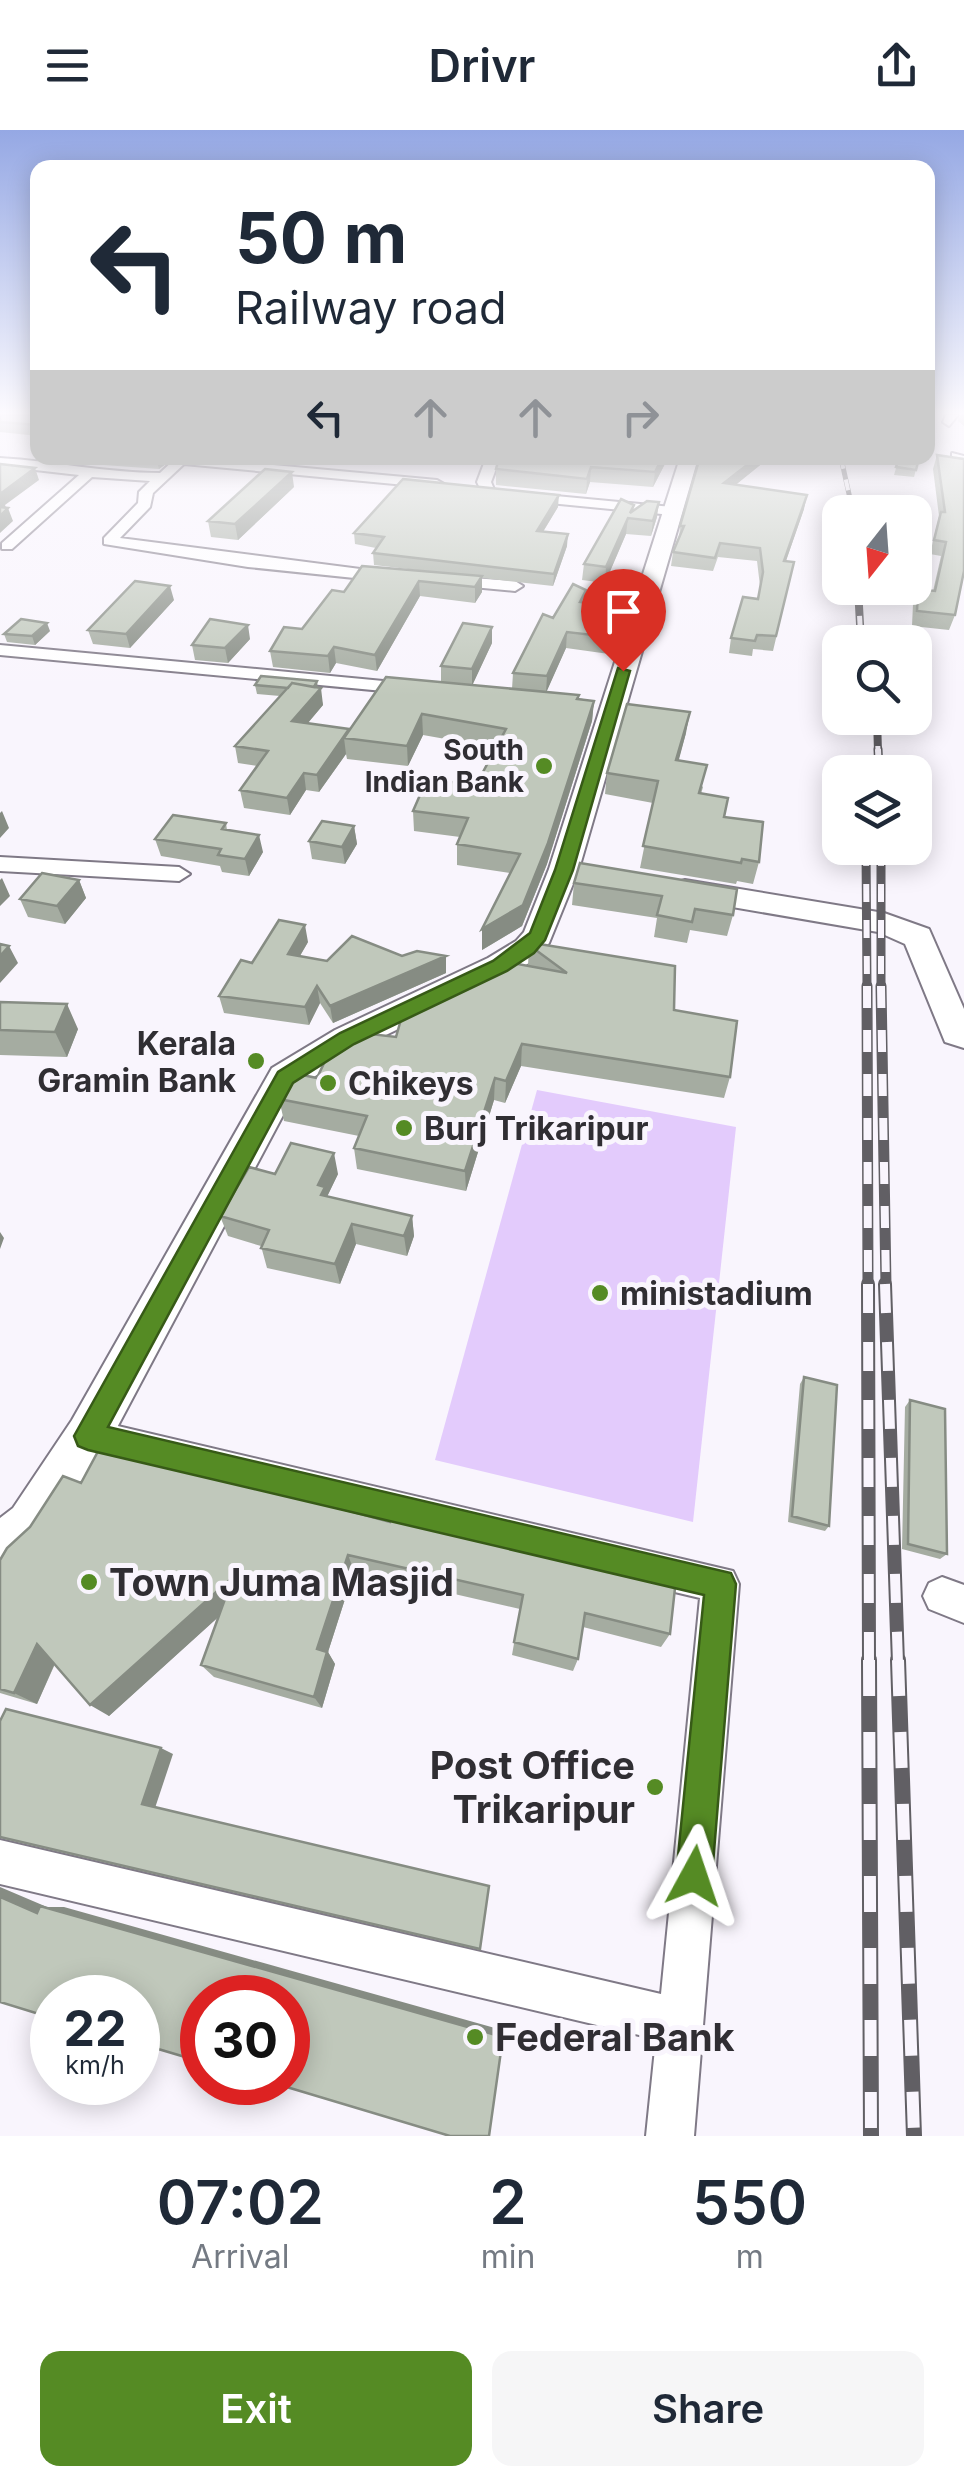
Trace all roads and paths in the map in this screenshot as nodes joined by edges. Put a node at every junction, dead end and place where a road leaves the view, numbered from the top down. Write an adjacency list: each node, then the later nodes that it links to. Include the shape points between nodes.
1 (49, 509): 5 (street)
2 (140, 509): 6 (street, via 108,541)
3 (649, 509): 4 (street)
4 (672, 511): 12 (main road, via 601,708)
5 (7, 546)
6 (404, 578)
7 (422, 579): 8 (street)
8 (515, 586)
9 (0, 650): 10 (street)
10 (437, 691)
11 (0, 864): 13 (street)
12 (564, 870): 14 (main road); 17 (main road, via 527,948 347,1039 286,1078)
13 (179, 874)
14 (602, 876)
15 (658, 885): 16 (main road, via 884,923 918,937 957,1033)
16 (964, 1035)
17 (88, 1436): 18 (main road, via 30,1525); 20 (street, via 720,1584)
18 (0, 1550)
19 (0, 1862): 20 (street)
20 (680, 2022): 21 (street)
21 (670, 2136)

